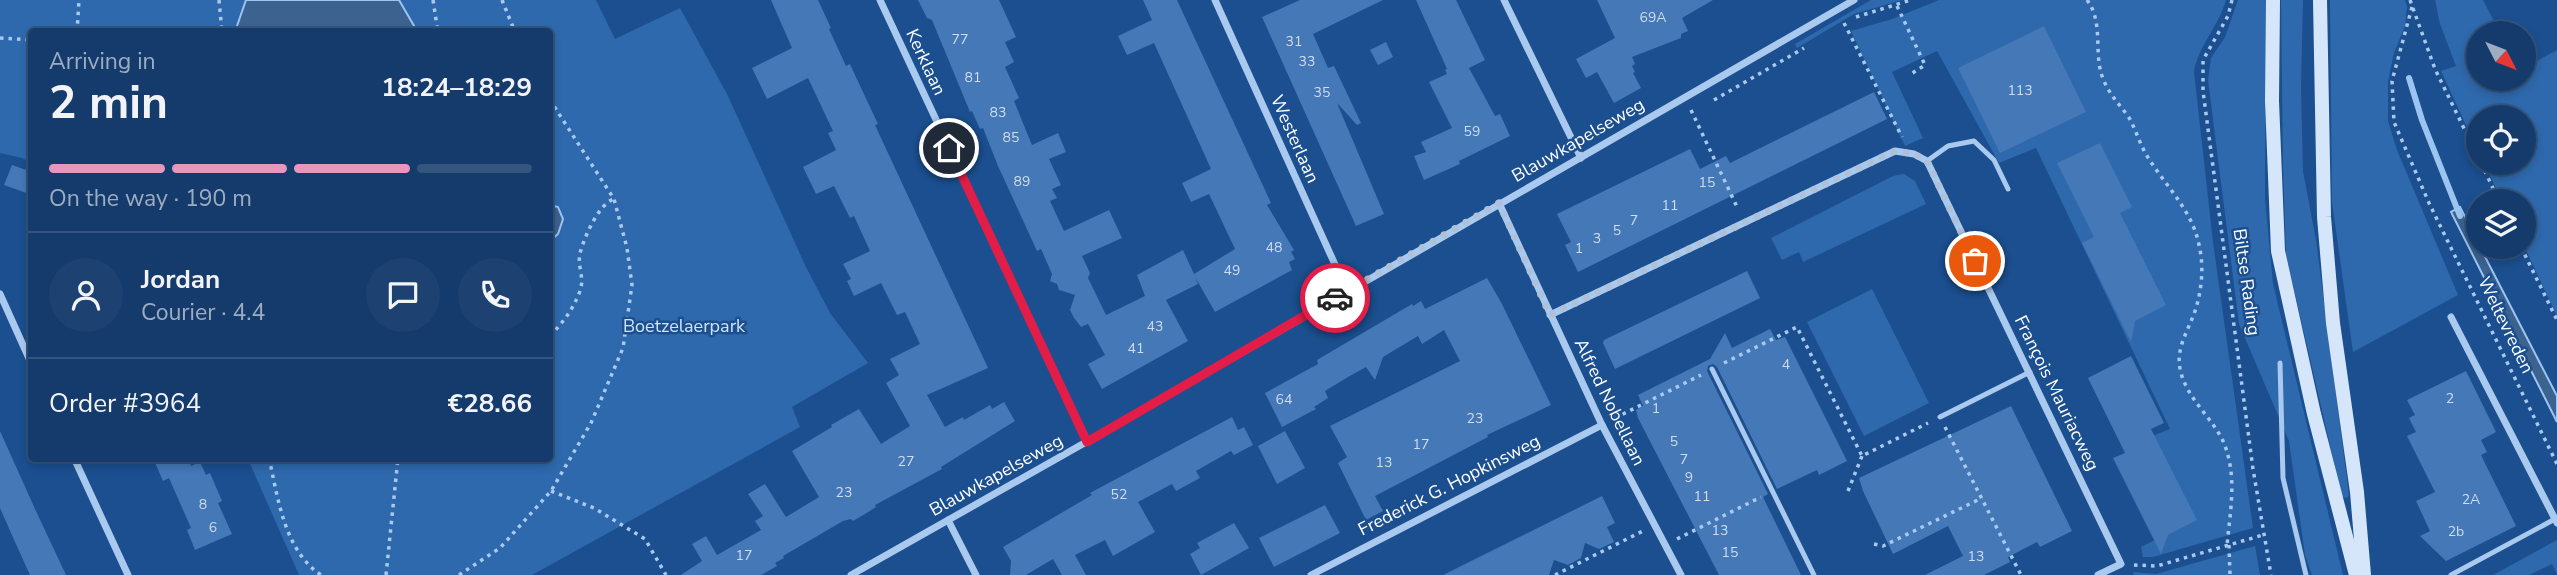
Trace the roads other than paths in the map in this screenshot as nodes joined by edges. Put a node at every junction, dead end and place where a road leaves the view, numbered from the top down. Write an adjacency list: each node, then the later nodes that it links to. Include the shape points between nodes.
1 (880, 0): 21 (street, Kerklaan)
2 (1215, 0): 11 (street, Westerlaan)
3 (1504, 0): 7 (street)
4 (2273, 0): 33 (main road, Biltse Rading, via 2278,251)
5 (2320, 0): 34 (main road, via 2324,217)
6 (1850, 1): 7 (street, Blauwkapelseweg)
7 (1581, 158): 10 (street, Blauwkapelseweg)
8 (1927, 161): 9 (lane, via 1948,146 1974,141 1994,160); 13 (street, via 1895,151); 18 (street, François Mauriacweg)
9 (2008, 189)
10 (1499, 203): 11 (street, Blauwkapelseweg); 13 (street, Alfred Nobellaan)
11 (1347, 291): 21 (street, Blauwkapelseweg)
12 (0, 295): 15 (street)
13 (1550, 315): 20 (street, Alfred Nobellaan)
14 (2451, 317): 24 (street)
15 (28, 356)
16 (2280, 363): 32 (lane, via 2283,478)
17 (1712, 369): 30 (lane)
18 (2031, 372): 19 (lane); 31 (street, François Mauriacweg, via 2121,564)
19 (1940, 417)
20 (1602, 425): 28 (street, Frederick G. Hopkinsweg); 29 (street, Alfred Nobellaan)
21 (1087, 442): 23 (street, Blauwkapelseweg)
22 (76, 462): 25 (street)
23 (948, 520): 26 (street, Blauwkapelseweg); 27 (street)
24 (2556, 521): 35 (lane)
25 (128, 575)
26 (852, 575)
27 (976, 575)
28 (1311, 575)
29 (1681, 575)
30 (1814, 575)
31 (2098, 575)
32 (2306, 575)
33 (2356, 575)
34 (2364, 575)
35 (2451, 575)

